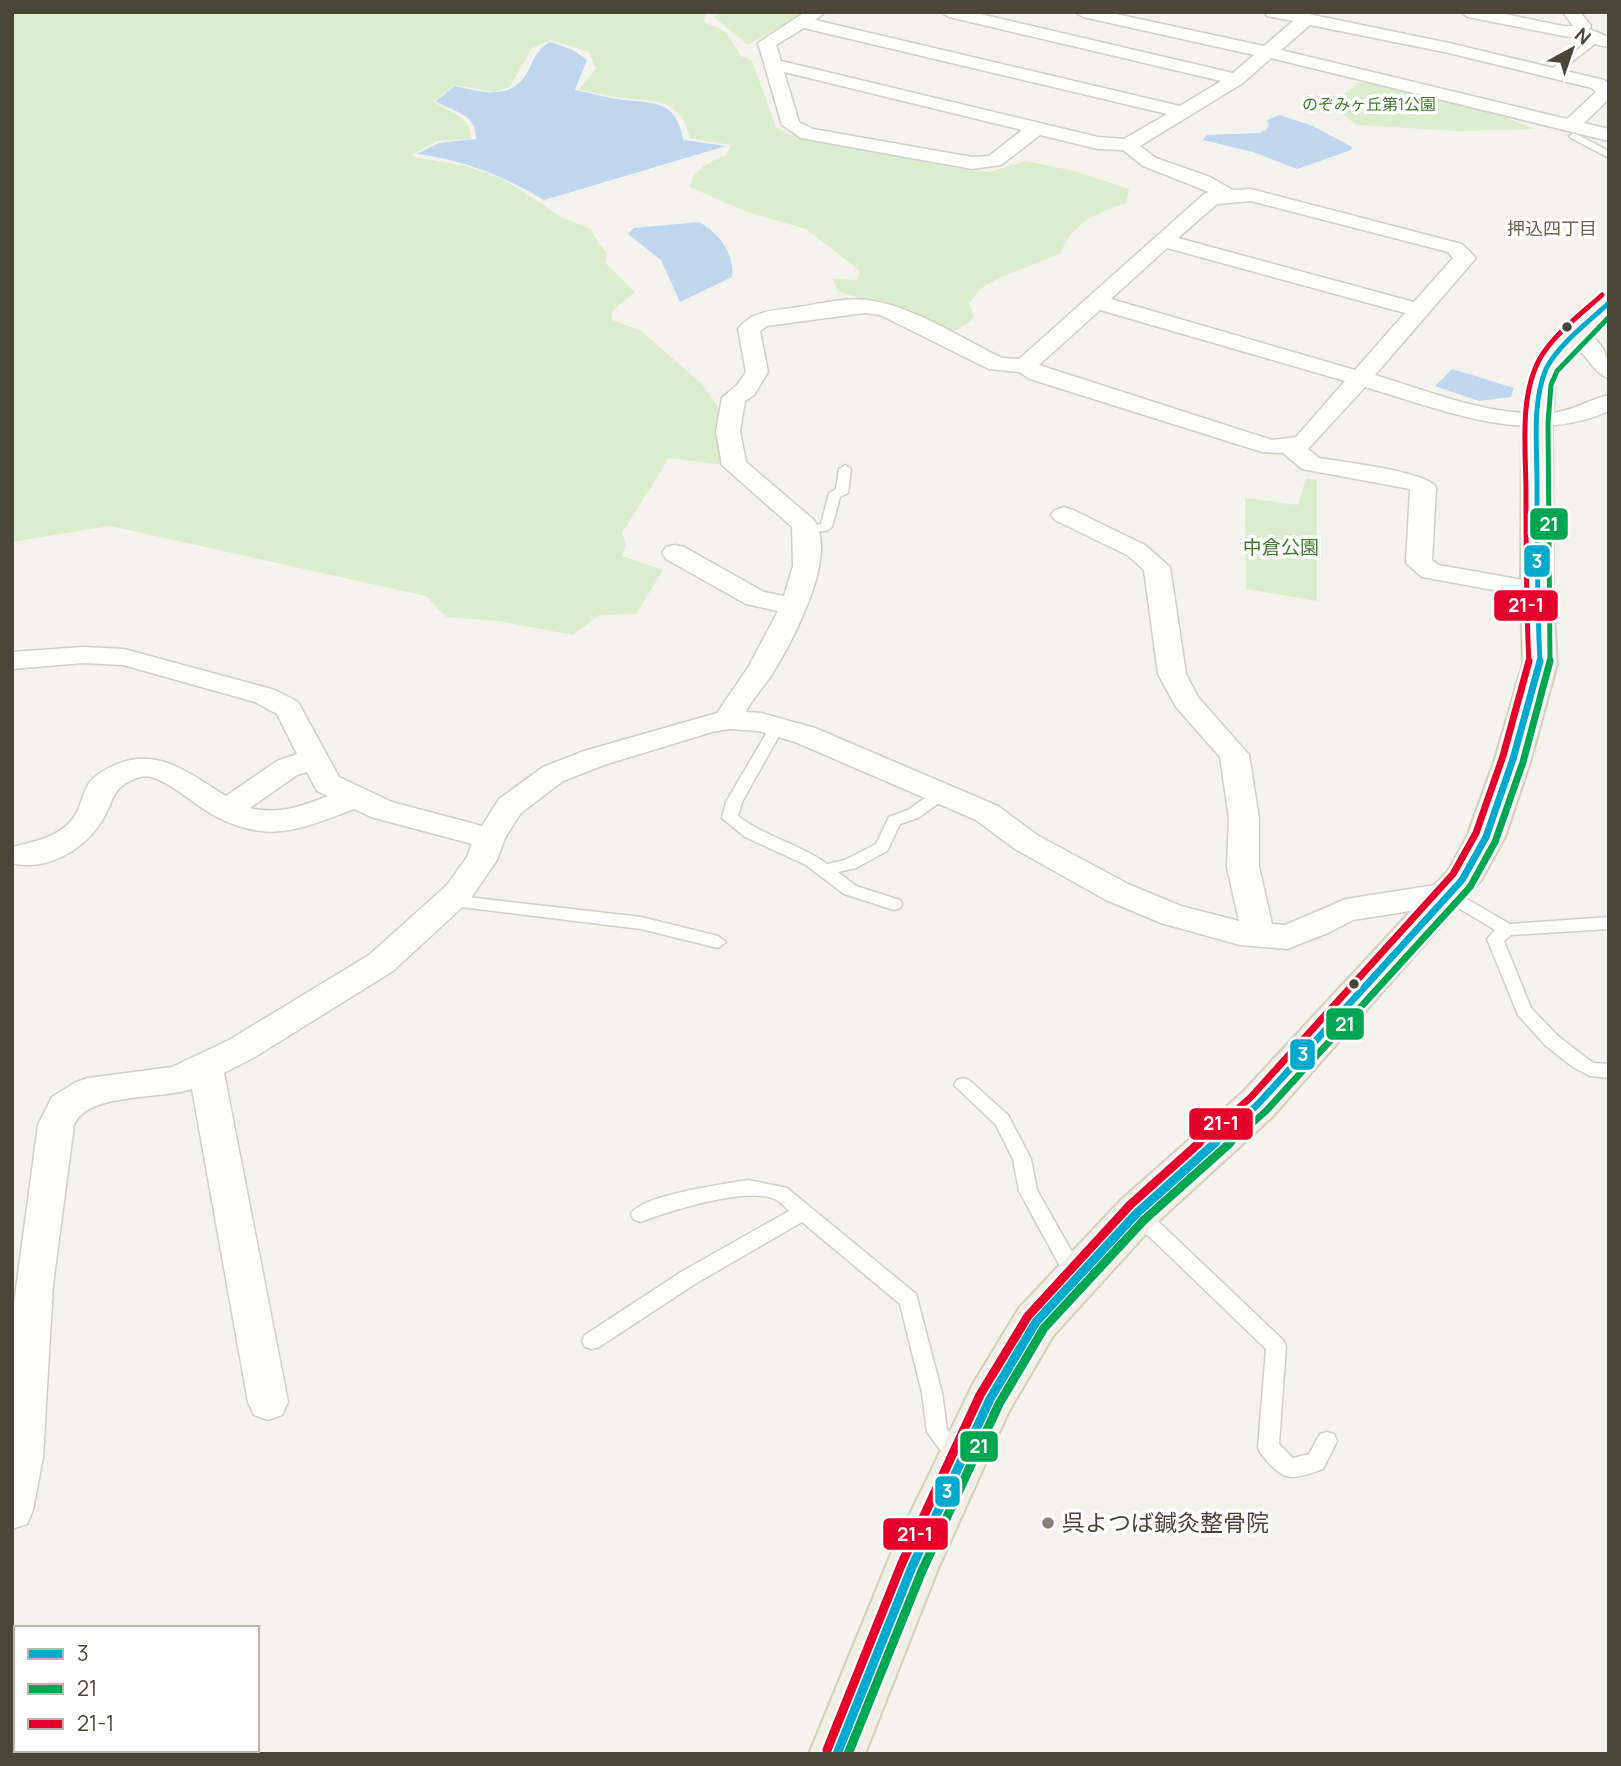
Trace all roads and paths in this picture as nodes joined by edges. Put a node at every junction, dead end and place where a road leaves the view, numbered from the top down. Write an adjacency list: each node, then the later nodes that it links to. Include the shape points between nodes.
1 (949, 12): 13 (street)
2 (1083, 12): 10 (street)
3 (1273, 12): 6 (street)
4 (1468, 12): 8 (street)
5 (1571, 12): 8 (street, via 1582,26)
6 (1310, 16): 10 (street); 12 (street)
7 (809, 17): 11 (street, via 767,43); 15 (street)
8 (1579, 31): 9 (street)
9 (1602, 41): 12 (lane)
10 (1267, 52): 13 (street); 17 (street)
11 (773, 64): 16 (street); 16 (street, via 791,125 808,134 972,163 995,161)
12 (1552, 73): 14 (street)
13 (1237, 79): 15 (street)
14 (1606, 88): 17 (street)
15 (1183, 112): 19 (street)
16 (1037, 128): 19 (street, via 1098,143)
17 (1572, 130): 18 (street); 20 (lane)
18 (1609, 135)
19 (1128, 145): 21 (street, via 1138,156 1214,184)
20 (1609, 155)
21 (1226, 195): 22 (street, via 1211,198); 25 (street, via 1251,195 1455,248 1465,258)
22 (1165, 241): 23 (street); 25 (street)
23 (1097, 302): 27 (street); 29 (street)
24 (1609, 303): 26 (main road)
25 (1418, 310): 29 (street)
26 (1574, 336): 28 (street, via 1587,344); 31 (main road, via 1548,365 1541,382)
27 (1024, 366): 32 (street, via 1271,447); 35 (street, via 997,364 886,310 864,306 759,321 749,329 757,372 746,390 734,398 728,431 734,465 805,525)
28 (1609, 371)
29 (1357, 379): 31 (street, via 1480,413); 32 (street, via 1303,443)
30 (1609, 402): 31 (street, via 1561,421)
31 (1537, 422): 37 (main road)
32 (1289, 444): 37 (street, via 1311,464 1424,487 1419,563 1431,571)
33 (845, 469): 35 (lane, via 842,493 835,493 826,527)
34 (1064, 515): 54 (street, via 1136,550 1157,567 1172,674 1186,701 1234,755 1244,818 1243,867)
35 (805, 530): 38 (street, via 804,579)
36 (675, 552): 38 (street, via 755,598)
37 (1537, 590): 49 (main road, via 1540,664 1513,759 1486,838 1462,880)
38 (791, 606): 40 (street, via 771,651 732,707)
39 (12, 660): 42 (street, via 124,657 265,696 288,708)
40 (729, 720): 41 (street); 46 (street, via 553,774 510,806)
41 (777, 727): 43 (street); 48 (lane, via 734,802 730,818 750,833)
42 (315, 758): 44 (street, via 328,784); 45 (street, via 287,768)
43 (941, 794): 48 (lane, via 894,821 882,847 850,864); 54 (street, via 987,813 1026,842 1117,892 1172,915)
44 (352, 798): 45 (street, via 279,822 257,822); 46 (street)
45 (228, 810): 47 (street, via 186,781 144,766 102,787 91,815 49,851)
46 (490, 838): 50 (street, via 481,860)
47 (23, 855)
48 (826, 870): 51 (lane, via 850,890)
49 (1448, 894): 53 (lane); 54 (street, via 1346,910 1287,937); 60 (main road, via 1258,1104)
50 (450, 901): 55 (lane, via 641,923); 56 (street, via 381,962 241,1049)
51 (894, 904)
52 (1609, 923): 53 (lane)
53 (1507, 930): 57 (lane, via 1495,939 1524,1011 1578,1062)
54 (1258, 935)
55 (718, 942)
56 (205, 1066): 64 (street); 67 (street, via 178,1080 88,1092 64,1107 56,1125 34,1285 22,1457)
57 (1609, 1071)
58 (963, 1085): 62 (lane, via 1002,1120 1022,1159 1028,1191)
59 (805, 1211): 61 (lane, via 781,1193 748,1187 657,1206); 63 (lane, via 688,1278); 66 (lane, via 909,1300 937,1432)
60 (1137, 1213): 62 (main road); 65 (lane, via 1276,1346 1268,1448 1290,1468 1317,1462)
61 (640, 1214)
62 (1076, 1277): 66 (main road, via 1036,1322 990,1399)
63 (592, 1341)
64 (268, 1402)
65 (1327, 1441)
66 (961, 1461): 68 (main road, via 912,1567)
67 (12, 1510)
68 (837, 1754)

